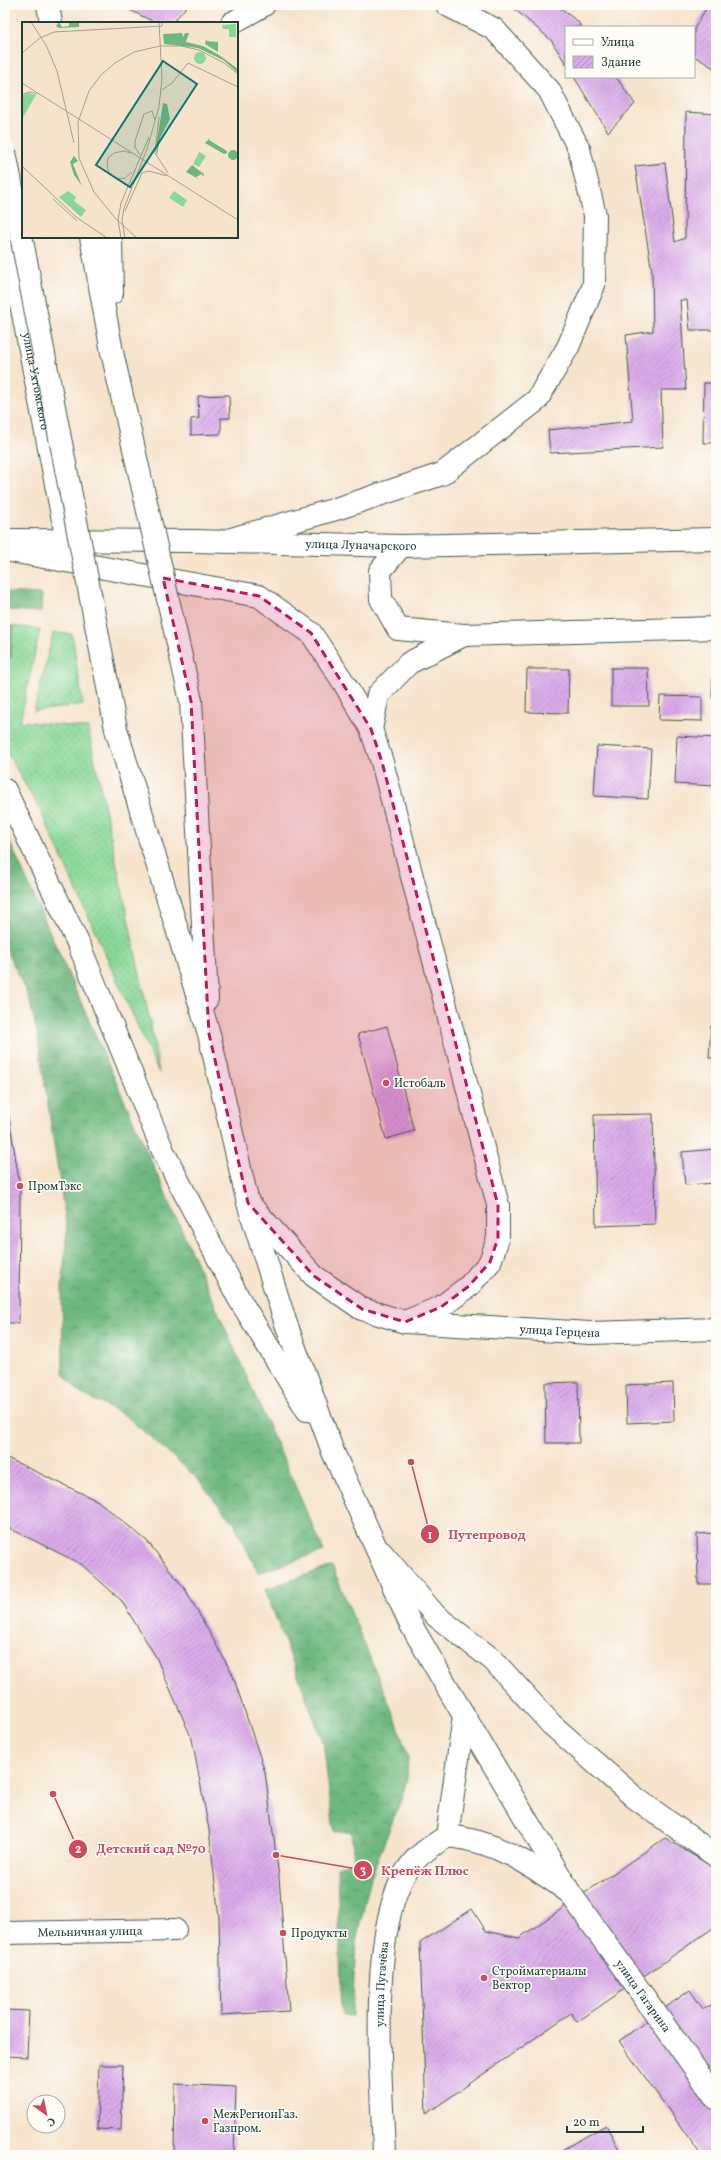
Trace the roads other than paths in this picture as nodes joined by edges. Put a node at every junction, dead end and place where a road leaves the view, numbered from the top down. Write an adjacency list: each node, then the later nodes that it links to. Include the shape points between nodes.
1 (48, 5): 4 (main road)
2 (264, 5): 5 (main road)
3 (447, 5): 14 (main road, via 494,29 549,90 579,149 595,215 594,285 568,347 537,400 442,474 336,509)
4 (51, 22)
5 (234, 22)
6 (5, 152): 21 (main road, bridge, via 116,729)
7 (5, 221): 13 (main road, улица Ухтомского)
8 (91, 238): 10 (main road)
9 (111, 238): 10 (main road)
10 (112, 352): 21 (main road, bridge, via 191,701)
11 (716, 539): 15 (main road, улица Луначарского)
12 (5, 540): 13 (main road, улица Луначарского)
13 (67, 540): 14 (main road, улица Луначарского)
14 (224, 541): 15 (main road, улица Луначарского)
15 (402, 546): 18 (main road, via 380,571 381,599 398,629)
16 (5, 550): 19 (main road, via 259,596 311,632)
17 (716, 628): 18 (main road)
18 (464, 635): 19 (main road, via 409,663 378,695)
19 (371, 730): 23 (main road, via 382,762 498,1205 498,1238 490,1262 469,1286 441,1307)
20 (5, 790): 25 (main road, via 78,946 163,1151 238,1297)
21 (209, 1034): 22 (main road)
22 (248, 1203): 23 (main road, улица Герцена, via 314,1276 362,1309); 25 (main road, via 285,1321)
23 (405, 1322): 24 (main road, улица Герцена, via 590,1333)
24 (716, 1328)
25 (333, 1452): 26 (main road, улица Гагарина)
26 (374, 1544): 27 (main road, улица Гагарина, via 410,1623); 29 (main road, via 436,1616 493,1660 551,1724 634,1797)
27 (464, 1716): 28 (main road); 30 (main road, улица Гагарина)
28 (447, 1836): 30 (main road, via 462,1837 490,1845 529,1863); 34 (main road, улица Пугачёва, via 415,1860 392,1903 386,1929 382,1959 380,2044)
29 (716, 1856)
30 (570, 1892): 33 (main road, улица Гагарина)
31 (175, 1930): 32 (main road, Мельничная улица)
32 (5, 1933)
33 (716, 2098)
34 (384, 2155)

